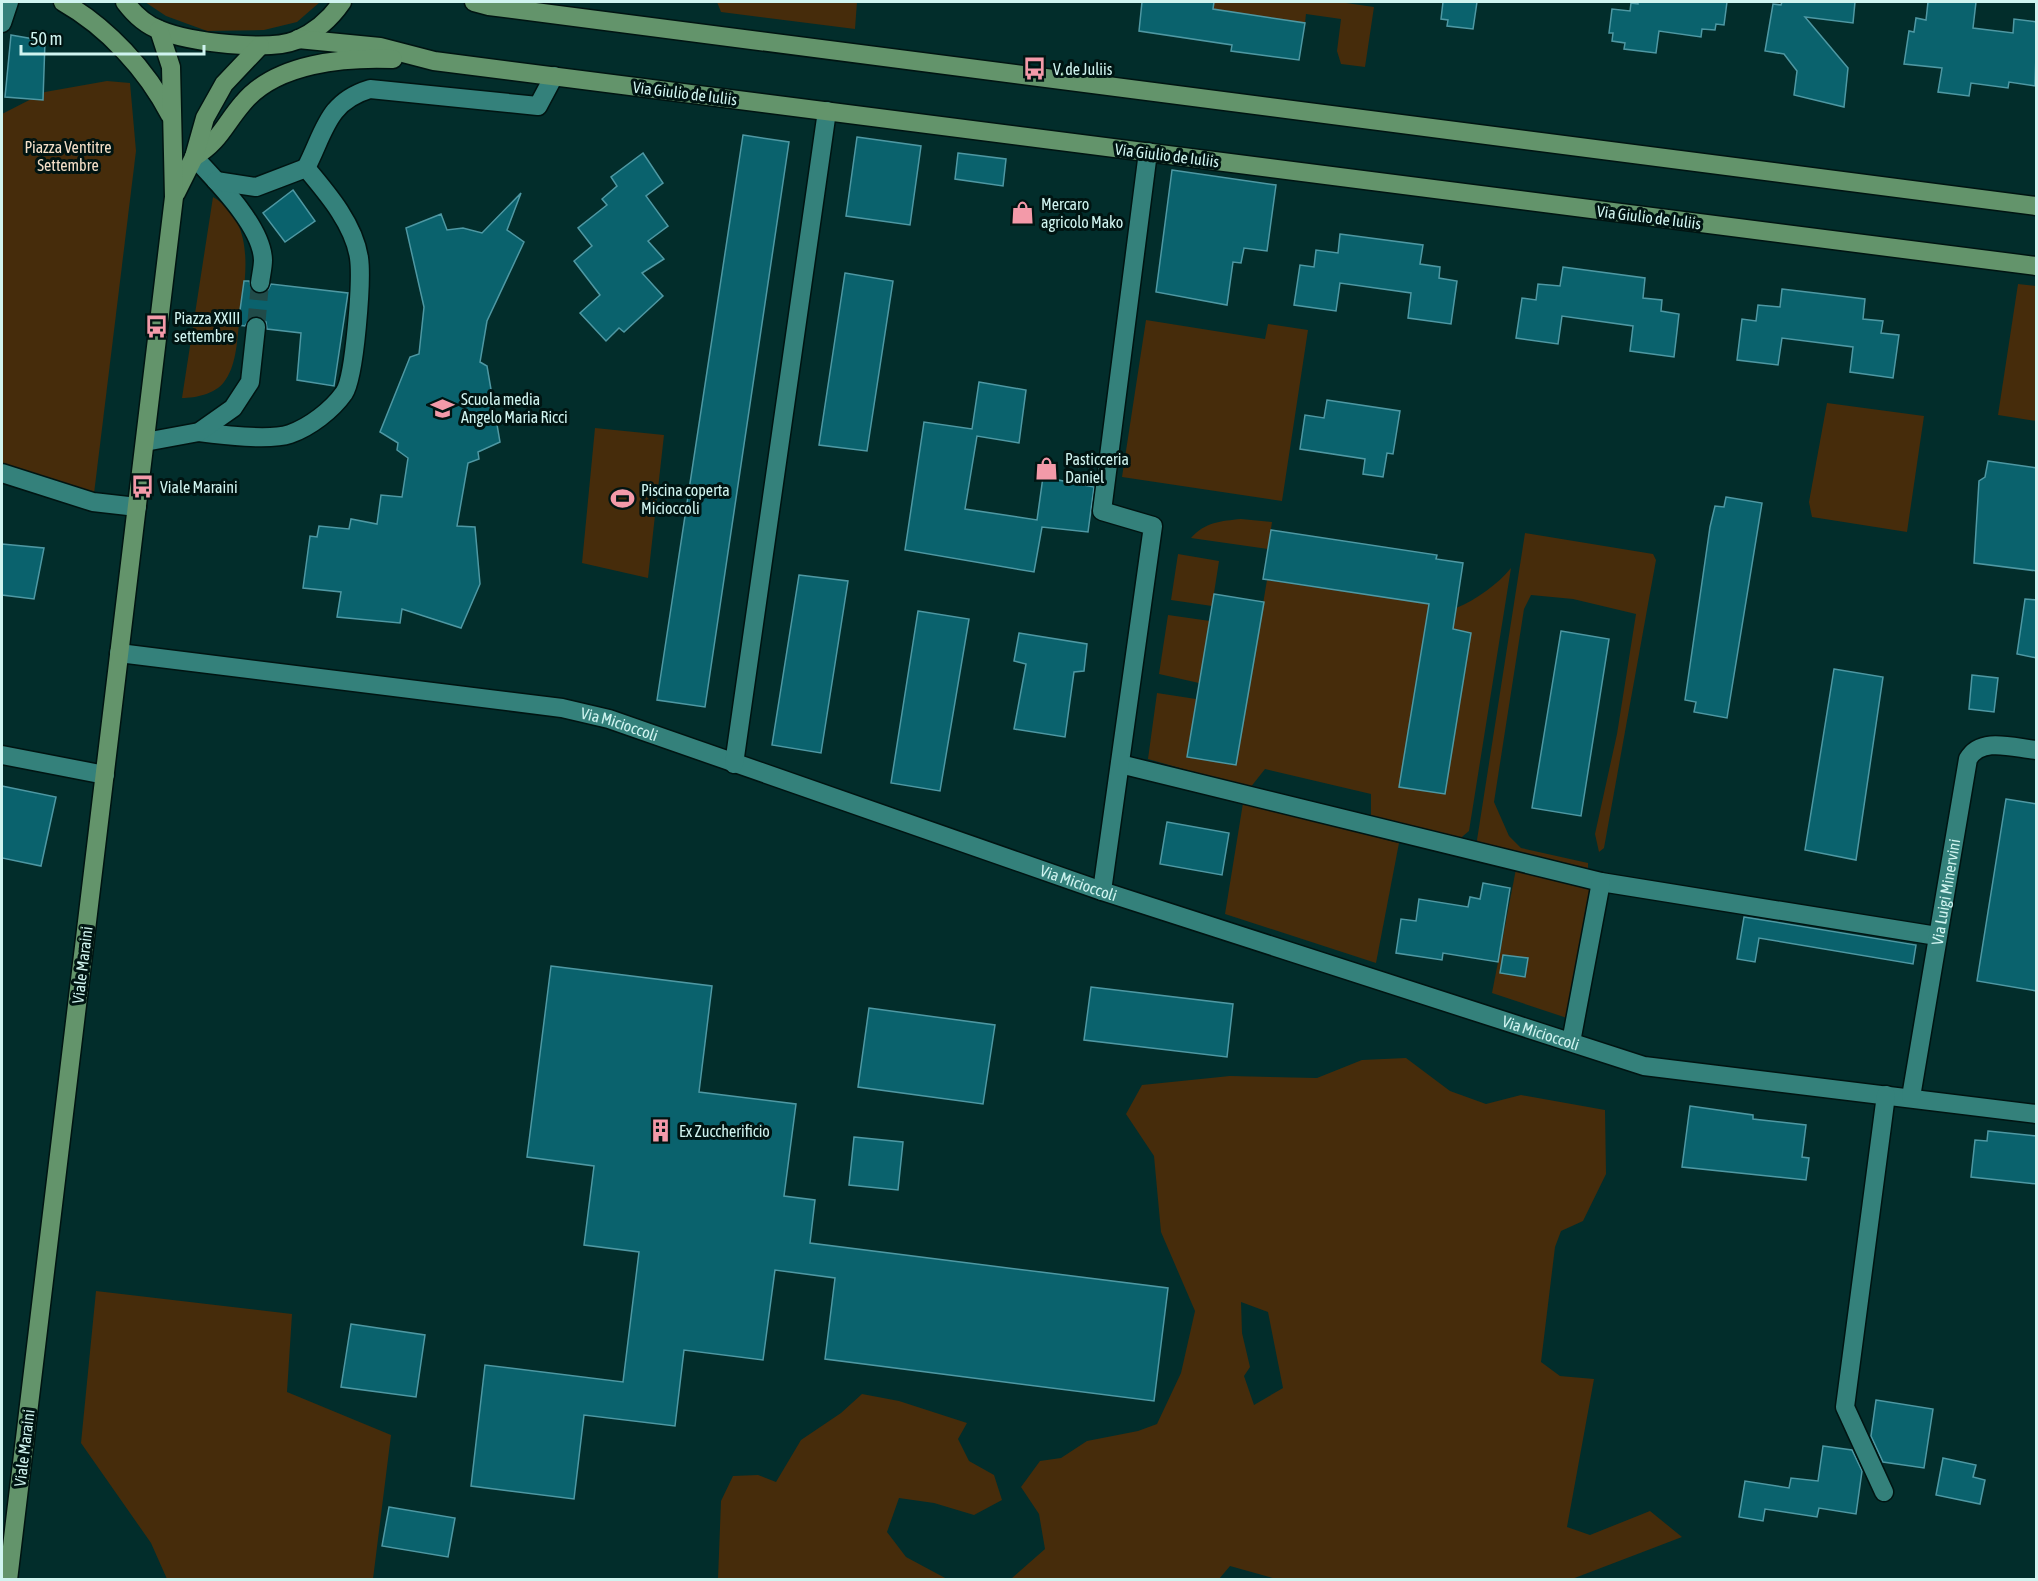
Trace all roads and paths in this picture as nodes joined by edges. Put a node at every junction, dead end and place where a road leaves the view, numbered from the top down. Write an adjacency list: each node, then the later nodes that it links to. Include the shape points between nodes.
1 (9, 2): 8 (street)
2 (63, 2): 15 (main road, via 103,31 126,54 157,90)
3 (342, 2): 10 (main road, via 325,22)
4 (474, 2): 7 (main road)
5 (532, 2): 7 (main road)
6 (123, 4): 9 (main road)
7 (569, 15): 21 (main road)
8 (2, 23)
9 (159, 30): 11 (main road, via 181,37); 15 (main road, Viale Maraini, via 171,67)
10 (298, 39): 11 (main road); 12 (main road, Via Giulio de Iuliis, via 380,47)
11 (260, 46): 17 (main road, via 224,84 205,118)
12 (434, 61): 13 (main road, Via Giulio de Iuliis); 17 (main road, via 327,61 273,79 244,101 213,145)
13 (554, 76): 14 (main road, Via Giulio de Iuliis); 18 (street, via 538,106 376,90 349,95 333,111)
14 (827, 111): 16 (main road, Via Giulio de Iuliis); 32 (street)
15 (172, 120): 20 (main road, Viale Maraini)
16 (1148, 152): 22 (main road, Via Giulio de Iuliis); 33 (street, via 1102,511 1153,526)
17 (194, 157): 19 (street); 20 (main road)
18 (306, 168): 19 (street, via 256,187); 25 (street, via 330,196 350,231 359,257 354,350 345,392 315,422 289,435)
19 (216, 181): 23 (street, via 252,228 263,258)
20 (174, 197): 26 (main road, Viale Maraini)
21 (2037, 206)
22 (2037, 266)
23 (260, 283)
24 (256, 327): 25 (street, via 250,382 233,408)
25 (199, 432): 26 (street)
26 (145, 442): 28 (main road, Viale Maraini)
27 (2, 473): 28 (street, via 93,502)
28 (137, 507): 29 (main road, Viale Maraini)
29 (119, 653): 32 (street, Via Micioccoli, via 562,708 609,719); 34 (main road, Viale Maraini)
30 (2037, 750): 37 (street, Via Luigi Minervini, via 1989,745 1976,749 1968,759)
31 (2, 755): 34 (street)
32 (734, 764): 36 (street, Via Micioccoli)
33 (1120, 764): 35 (street); 36 (street)
34 (105, 775): 43 (main road, Viale Maraini)
35 (1601, 882): 37 (street); 38 (street)
36 (1102, 891): 38 (street, Via Micioccoli)
37 (1937, 936): 40 (street, Via Luigi Minervini)
38 (1571, 1042): 39 (street, Via Micioccoli, via 1644,1066)
39 (1886, 1095): 40 (street, Via Micioccoli); 42 (street, via 1845,1407)
40 (1911, 1097): 41 (street, Via Micioccoli)
41 (2037, 1114)
42 (1884, 1492)
43 (8, 1580)

